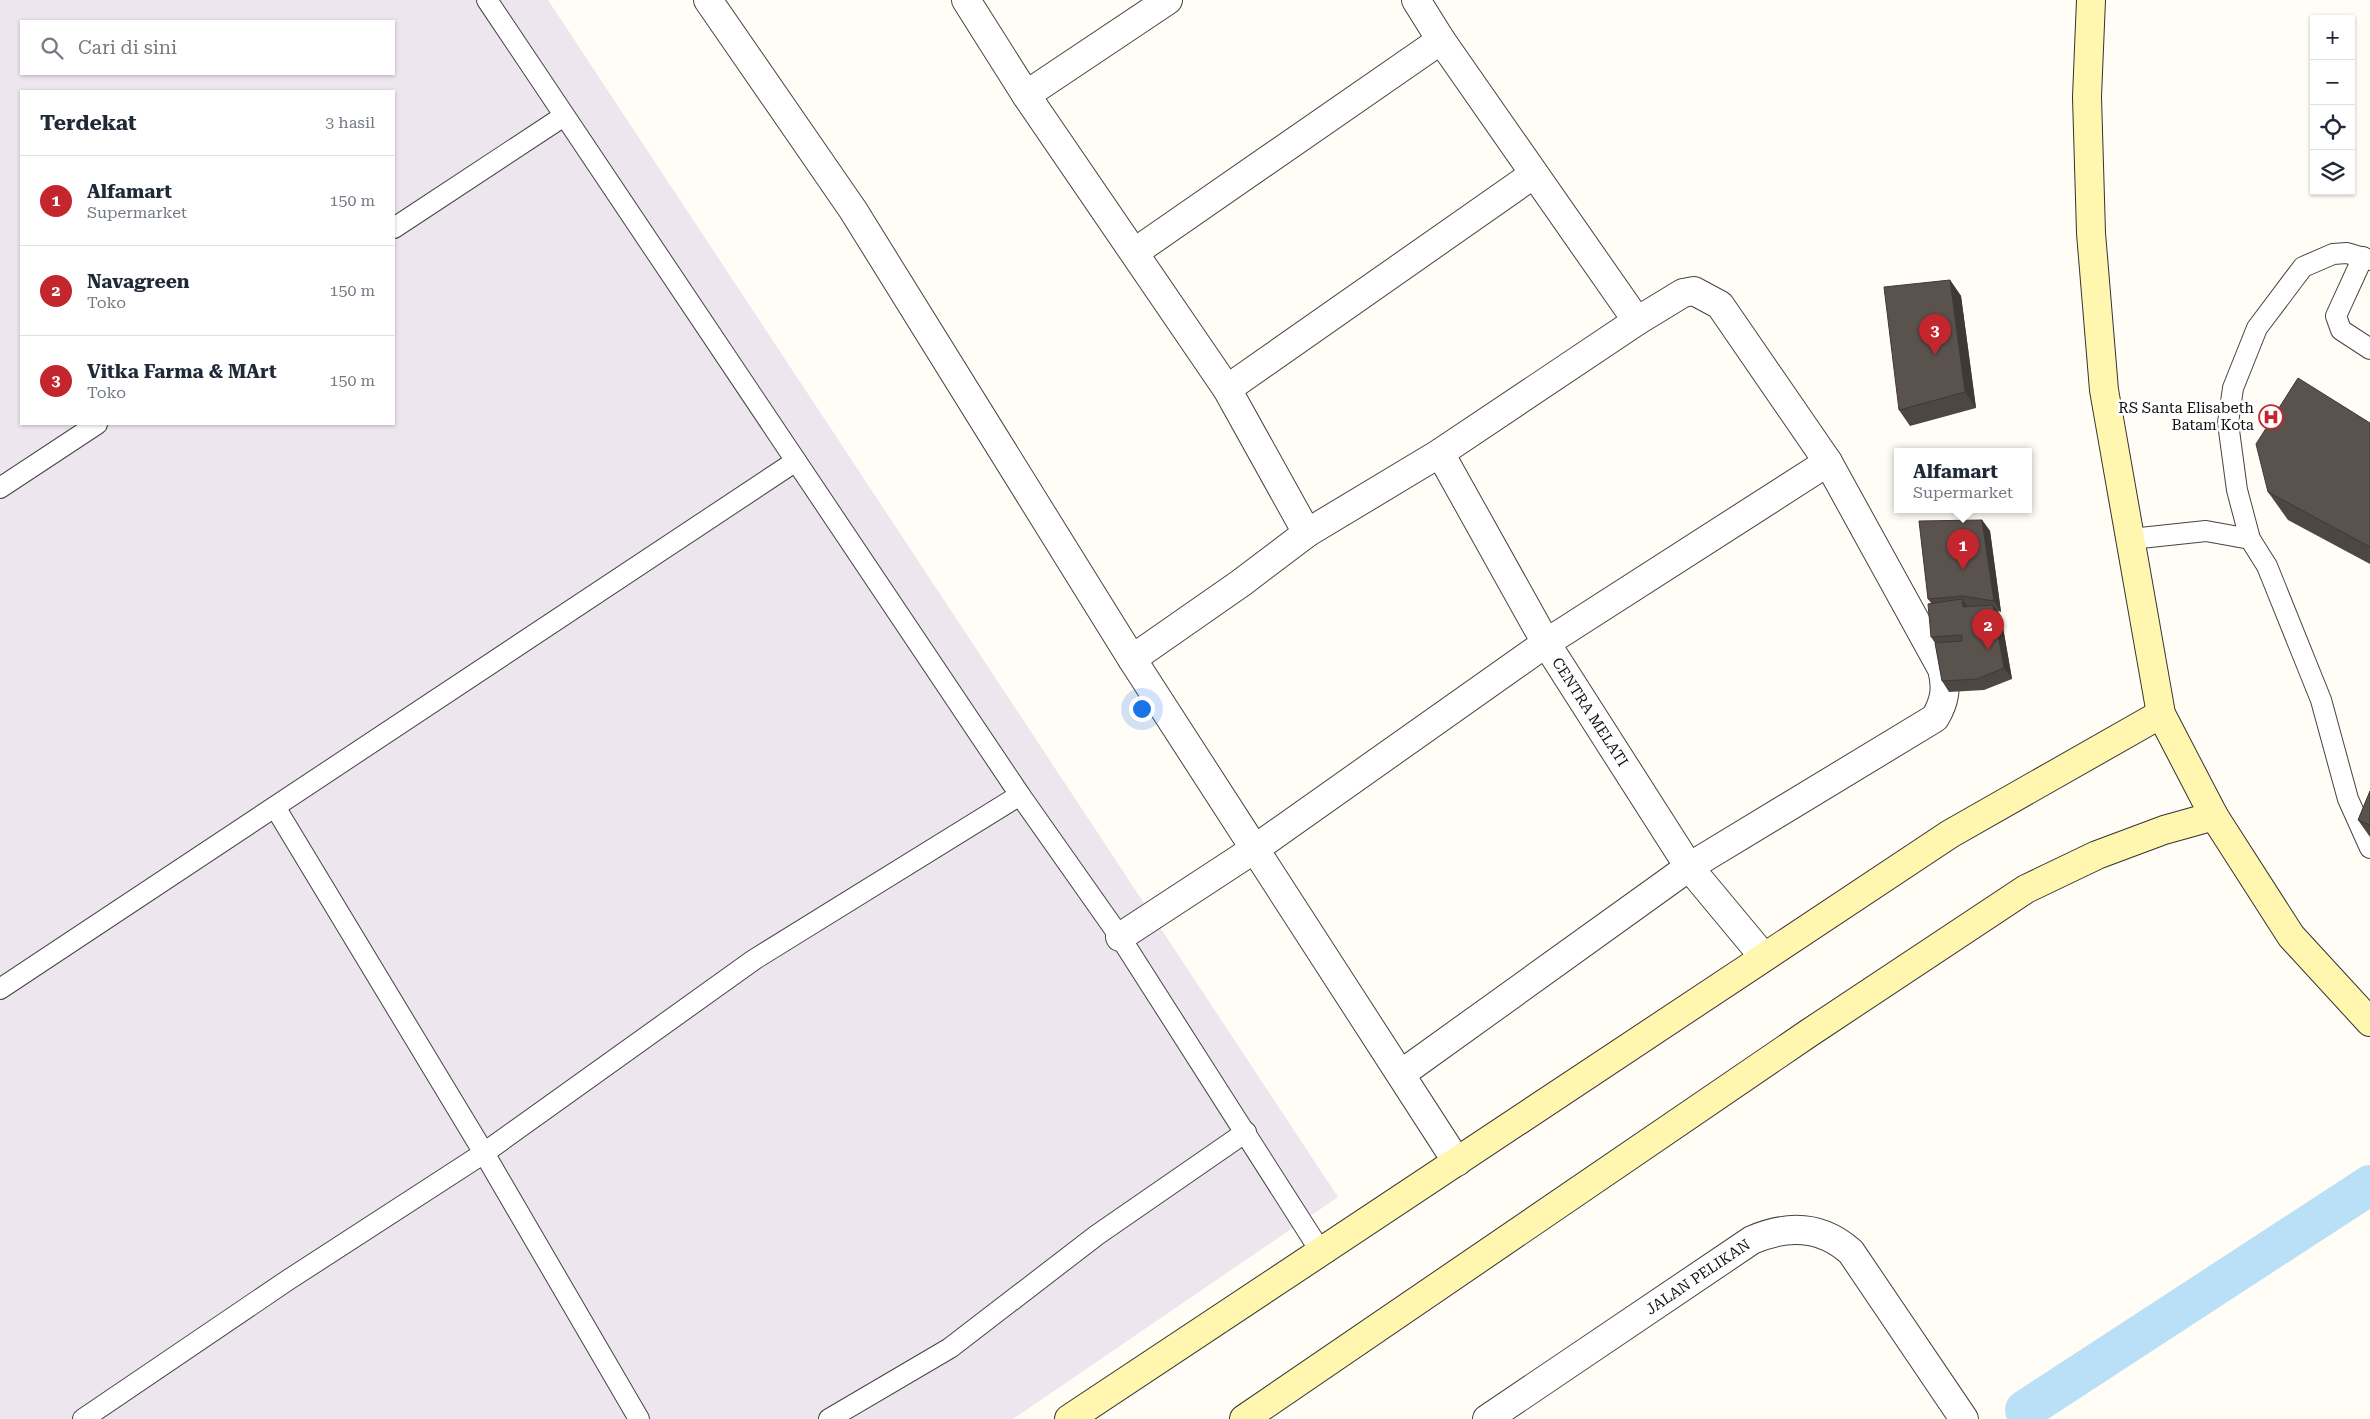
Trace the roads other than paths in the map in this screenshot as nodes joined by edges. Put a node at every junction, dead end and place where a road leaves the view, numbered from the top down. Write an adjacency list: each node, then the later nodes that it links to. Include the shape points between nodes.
1 (487, 0): 9 (lane)
2 (708, 0): 26 (street, via 853,210)
3 (966, 0): 8 (street)
4 (1168, 0): 8 (street)
5 (1416, 0): 7 (street)
6 (2091, 0): 23 (main road, via 2087,97 2091,233 2104,390)
7 (1441, 40): 10 (street); 12 (street)
8 (1026, 95): 12 (street)
9 (564, 116): 11 (lane); 19 (lane)
10 (1534, 174): 14 (street); 16 (street)
11 (395, 227)
12 (1135, 252): 16 (street)
13 (2366, 258): 15 (lane, via 2336,316 2341,330); 24 (lane, via 2347,253 2333,254 2303,267 2257,328 2234,388 2228,423 2237,490)
14 (1637, 321): 18 (street); 20 (street, via 1683,293 1694,291 1720,305)
15 (2370, 349)
16 (1227, 389): 22 (street)
17 (95, 425): 21 (lane)
18 (1440, 453): 22 (street); 25 (street, CENTRA MELATI)
19 (796, 461): 28 (lane); 29 (lane)
20 (1828, 462): 25 (street); 33 (street, via 1942,669 1946,685 1941,708 1935,718)
21 (0, 488)
22 (1307, 533): 26 (street)
23 (2131, 539): 24 (lane, via 2206,531); 27 (main road)
24 (2250, 539): 32 (lane, via 2267,566 2321,700 2348,799)
25 (1546, 642): 31 (street); 33 (street, CENTRA MELATI)
26 (1132, 659): 31 (street)
27 (2161, 714): 30 (main road); 35 (main road, via 1950,834)
28 (1020, 795): 34 (lane); 40 (lane, via 755,958)
29 (275, 807): 36 (lane); 40 (lane)
30 (2214, 816): 37 (main road, via 2290,936); 47 (main road, via 2164,830 2097,855 2026,889 1809,1033)
31 (1256, 848): 34 (street); 38 (street)
32 (2370, 848)
33 (1690, 867): 35 (street, CENTRA MELATI); 38 (street)
34 (1120, 937): 39 (lane)
35 (1763, 956): 41 (main road)
36 (0, 990)
37 (2370, 1022)
38 (1402, 1074): 41 (street)
39 (1246, 1132): 42 (lane); 45 (lane, via 1097,1235 950,1348)
40 (484, 1153): 43 (lane, via 288,1280); 44 (lane)
41 (1457, 1162): 42 (main road)
42 (1321, 1252): 46 (main road)
43 (83, 1419)
44 (639, 1419)
45 (829, 1419)
46 (1069, 1419)
47 (1244, 1419)
48 (1487, 1419): 49 (street, JALAN PELIKAN, via 1752,1240 1787,1229 1827,1235 1851,1252)
49 (1964, 1419)

